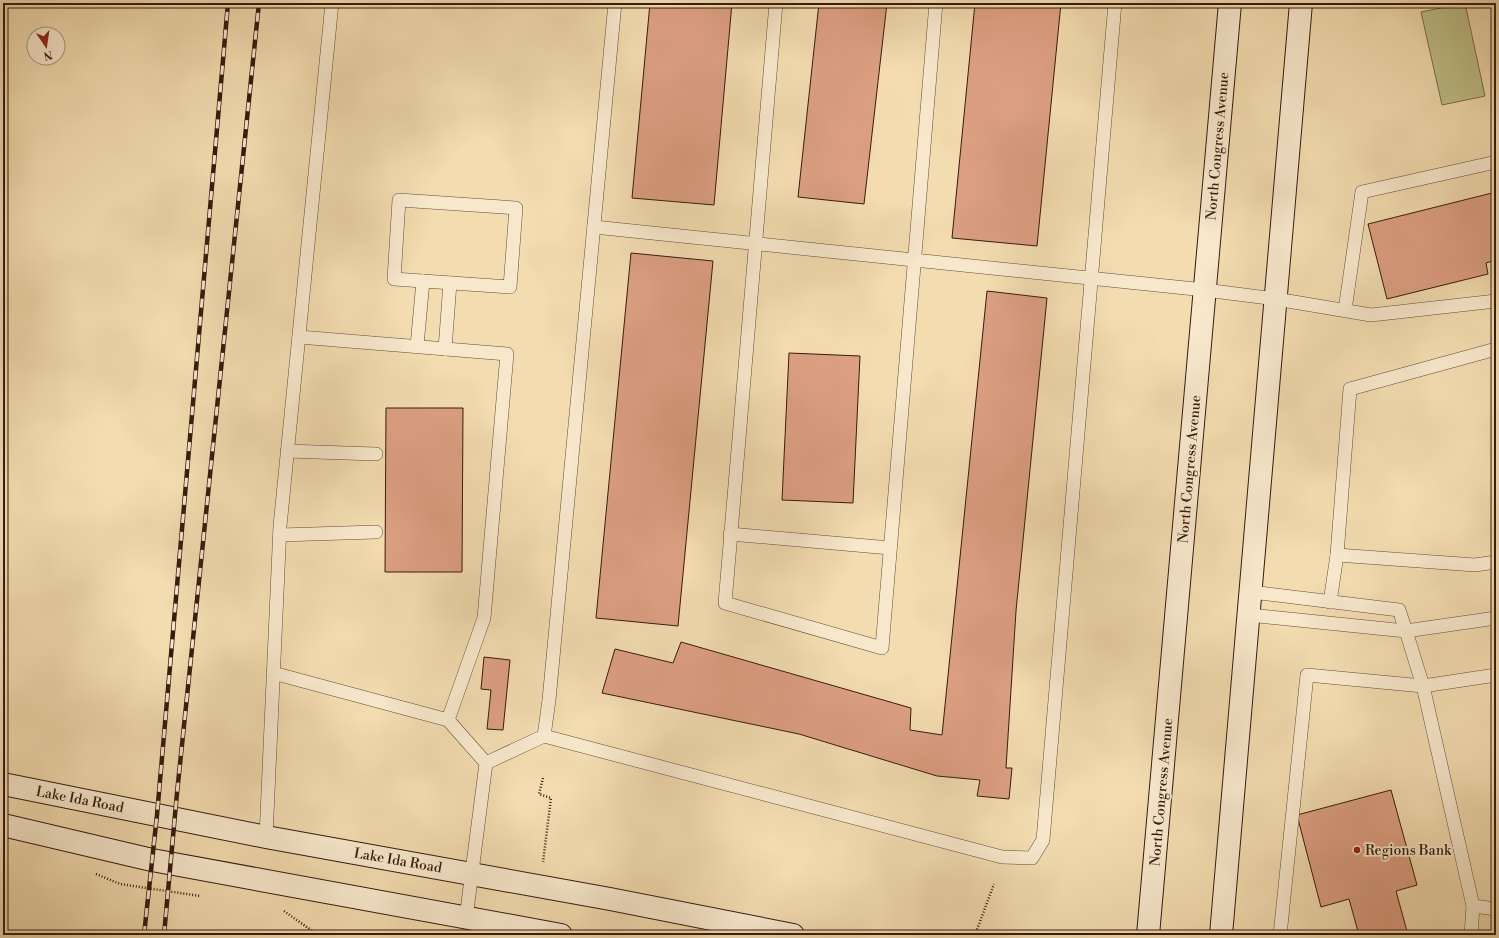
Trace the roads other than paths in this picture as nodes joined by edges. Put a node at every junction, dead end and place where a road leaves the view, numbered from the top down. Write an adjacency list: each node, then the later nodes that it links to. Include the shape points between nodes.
1 (332, 3): 19 (lane)
2 (615, 3): 9 (lane)
3 (776, 3): 10 (lane)
4 (936, 3): 11 (lane)
5 (1115, 3): 12 (lane)
6 (1230, 3): 15 (main road, North Congress Avenue)
7 (1301, 3): 16 (main road)
8 (1496, 162): 18 (lane, via 1362,192)
9 (594, 227): 10 (lane); 40 (lane)
10 (755, 244): 11 (lane); 26 (lane)
11 (914, 260): 12 (lane); 28 (lane)
12 (1091, 278): 15 (lane); 40 (lane, via 1043,840 1032,858 1002,857)
13 (424, 282): 14 (lane); 14 (lane, via 394,279 399,200 516,208 510,287); 20 (lane)
14 (450, 283): 21 (lane)
15 (1205, 290): 16 (lane); 51 (main road, North Congress Avenue)
16 (1276, 299): 18 (lane); 31 (main road)
17 (1496, 301): 18 (lane, via 1371,315)
18 (1345, 310)
19 (299, 337): 20 (lane); 23 (lane)
20 (417, 346): 21 (lane)
21 (445, 349): 39 (lane, via 507,354 484,618)
22 (1496, 349): 29 (lane, via 1350,389)
23 (287, 451): 24 (lane); 27 (lane)
24 (376, 454)
25 (376, 532): 27 (lane)
26 (730, 534): 28 (lane); 28 (lane, via 725,603 882,648)
27 (280, 535): 36 (lane)
28 (890, 548)
29 (1337, 555): 30 (lane, via 1475,564); 32 (lane)
30 (1496, 562)
31 (1251, 592): 32 (lane); 33 (main road)
32 (1330, 602): 35 (lane, via 1400,610)
33 (1249, 615): 35 (lane); 52 (main road)
34 (1496, 618): 35 (lane)
35 (1406, 631): 38 (lane)
36 (273, 673): 39 (lane); 44 (lane)
37 (1496, 675): 38 (lane)
38 (1423, 686): 46 (lane); 53 (lane, via 1308,675)
39 (448, 720): 41 (lane)
40 (544, 736): 41 (lane)
41 (486, 763): 45 (lane)
42 (3, 784): 44 (main road, Lake Ida Road)
43 (3, 825): 48 (main road, via 152,860)
44 (266, 837): 45 (main road, Lake Ida Road)
45 (471, 874): 48 (lane); 50 (main road, Lake Ida Road)
46 (1473, 906): 47 (lane); 54 (lane)
47 (1496, 909)
48 (466, 918): 49 (main road)
49 (561, 935)
50 (793, 935)
51 (1148, 935)
52 (1221, 935)
53 (1280, 935)
54 (1471, 935)

